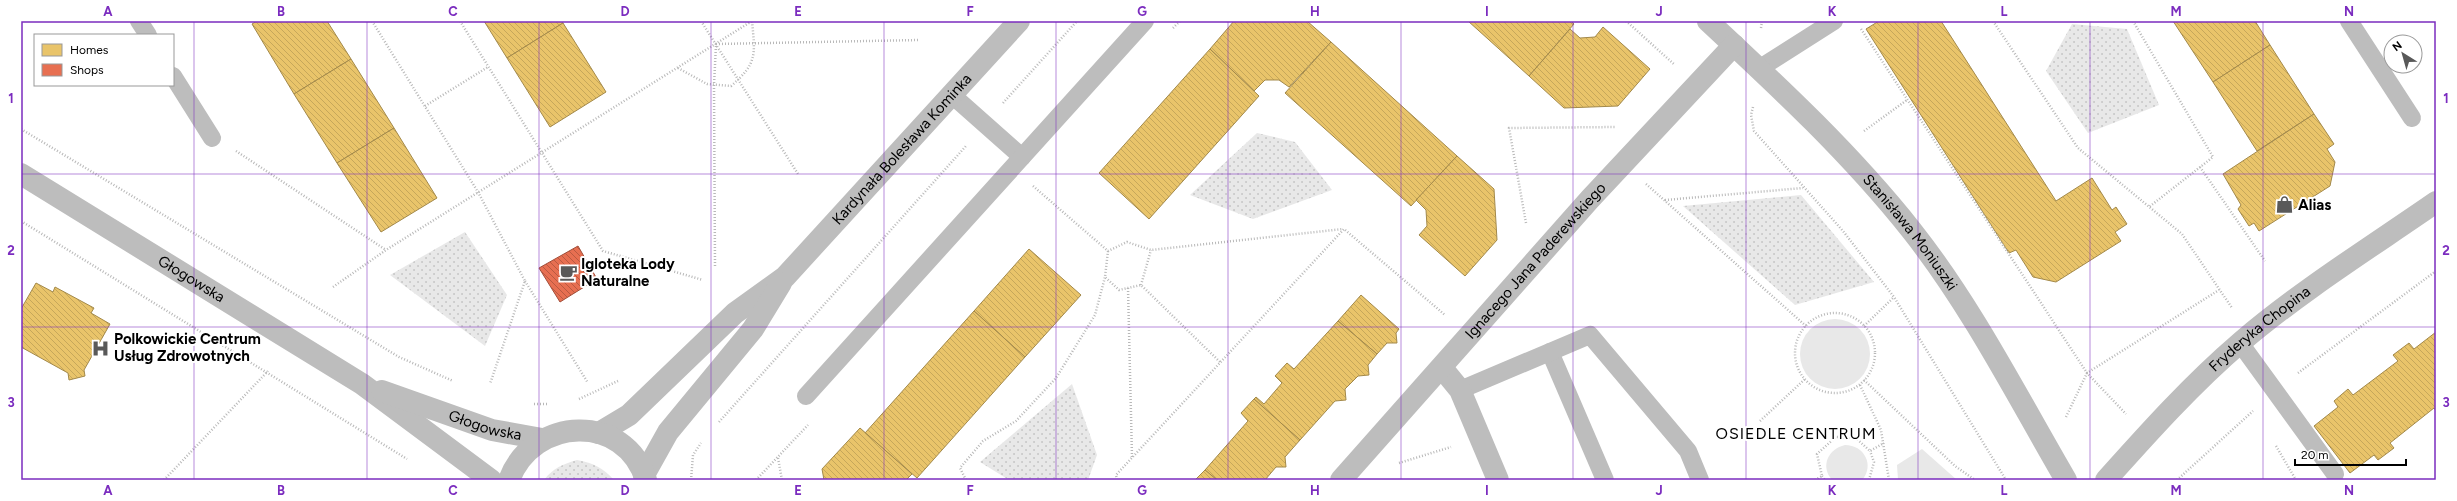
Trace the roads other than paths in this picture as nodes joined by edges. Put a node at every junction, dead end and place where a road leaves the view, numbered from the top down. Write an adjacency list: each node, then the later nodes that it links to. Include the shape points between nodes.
1 (139, 21): 7 (lane)
2 (1019, 21): 11 (street, Kardynała Bolesława Kominka)
3 (1146, 21): 14 (lane)
4 (1708, 21): 8 (street, Stanisława Moniuszki)
5 (1834, 21): 9 (lane)
6 (2349, 21): 12 (lane)
7 (147, 34)
8 (1734, 45): 9 (street, Stanisława Moniuszki); 20 (street, Ignacego Jana Paderewskiego, via 1624,163)
9 (1760, 68): 34 (street, Stanisława Moniuszki, via 1841,147 1913,232 1965,306)
10 (174, 78): 13 (lane)
11 (952, 96): 14 (lane, via 984,124); 17 (street, Kardynała Bolesława Kominka)
12 (2412, 118)
13 (212, 138)
14 (1017, 163): 23 (lane)
15 (21, 174): 21 (street, Głogowska)
16 (2436, 202): 18 (street, Fryderyka Chopina, via 2302,295)
17 (785, 277): 24 (street, Kardynała Bolesława Kominka, via 735,313 629,415); 27 (street, Kardynała Bolesława Kominka, via 753,329 668,432)
18 (2245, 339): 26 (lane, via 2276,392); 35 (street, Fryderyka Chopina, via 2146,435)
19 (1550, 352): 22 (lane); 32 (lane); 33 (lane, via 1590,335 1688,452)
20 (1442, 368): 22 (street); 30 (street, Ignacego Jana Paderewskiego)
21 (362, 384): 25 (street, Głogowska, via 492,430); 28 (street, Głogowska)
22 (1460, 390): 31 (street)
23 (806, 396)
24 (599, 433): 25 (street, via 567,430); 27 (street, via 614,439 629,451)
25 (542, 439): 29 (street, via 528,449 517,462)
26 (2336, 474)
27 (645, 478)
28 (491, 480)
29 (509, 480)
30 (1341, 480)
31 (1498, 480)
32 (1605, 480)
33 (1700, 480)
34 (2066, 480)
35 (2106, 480)

